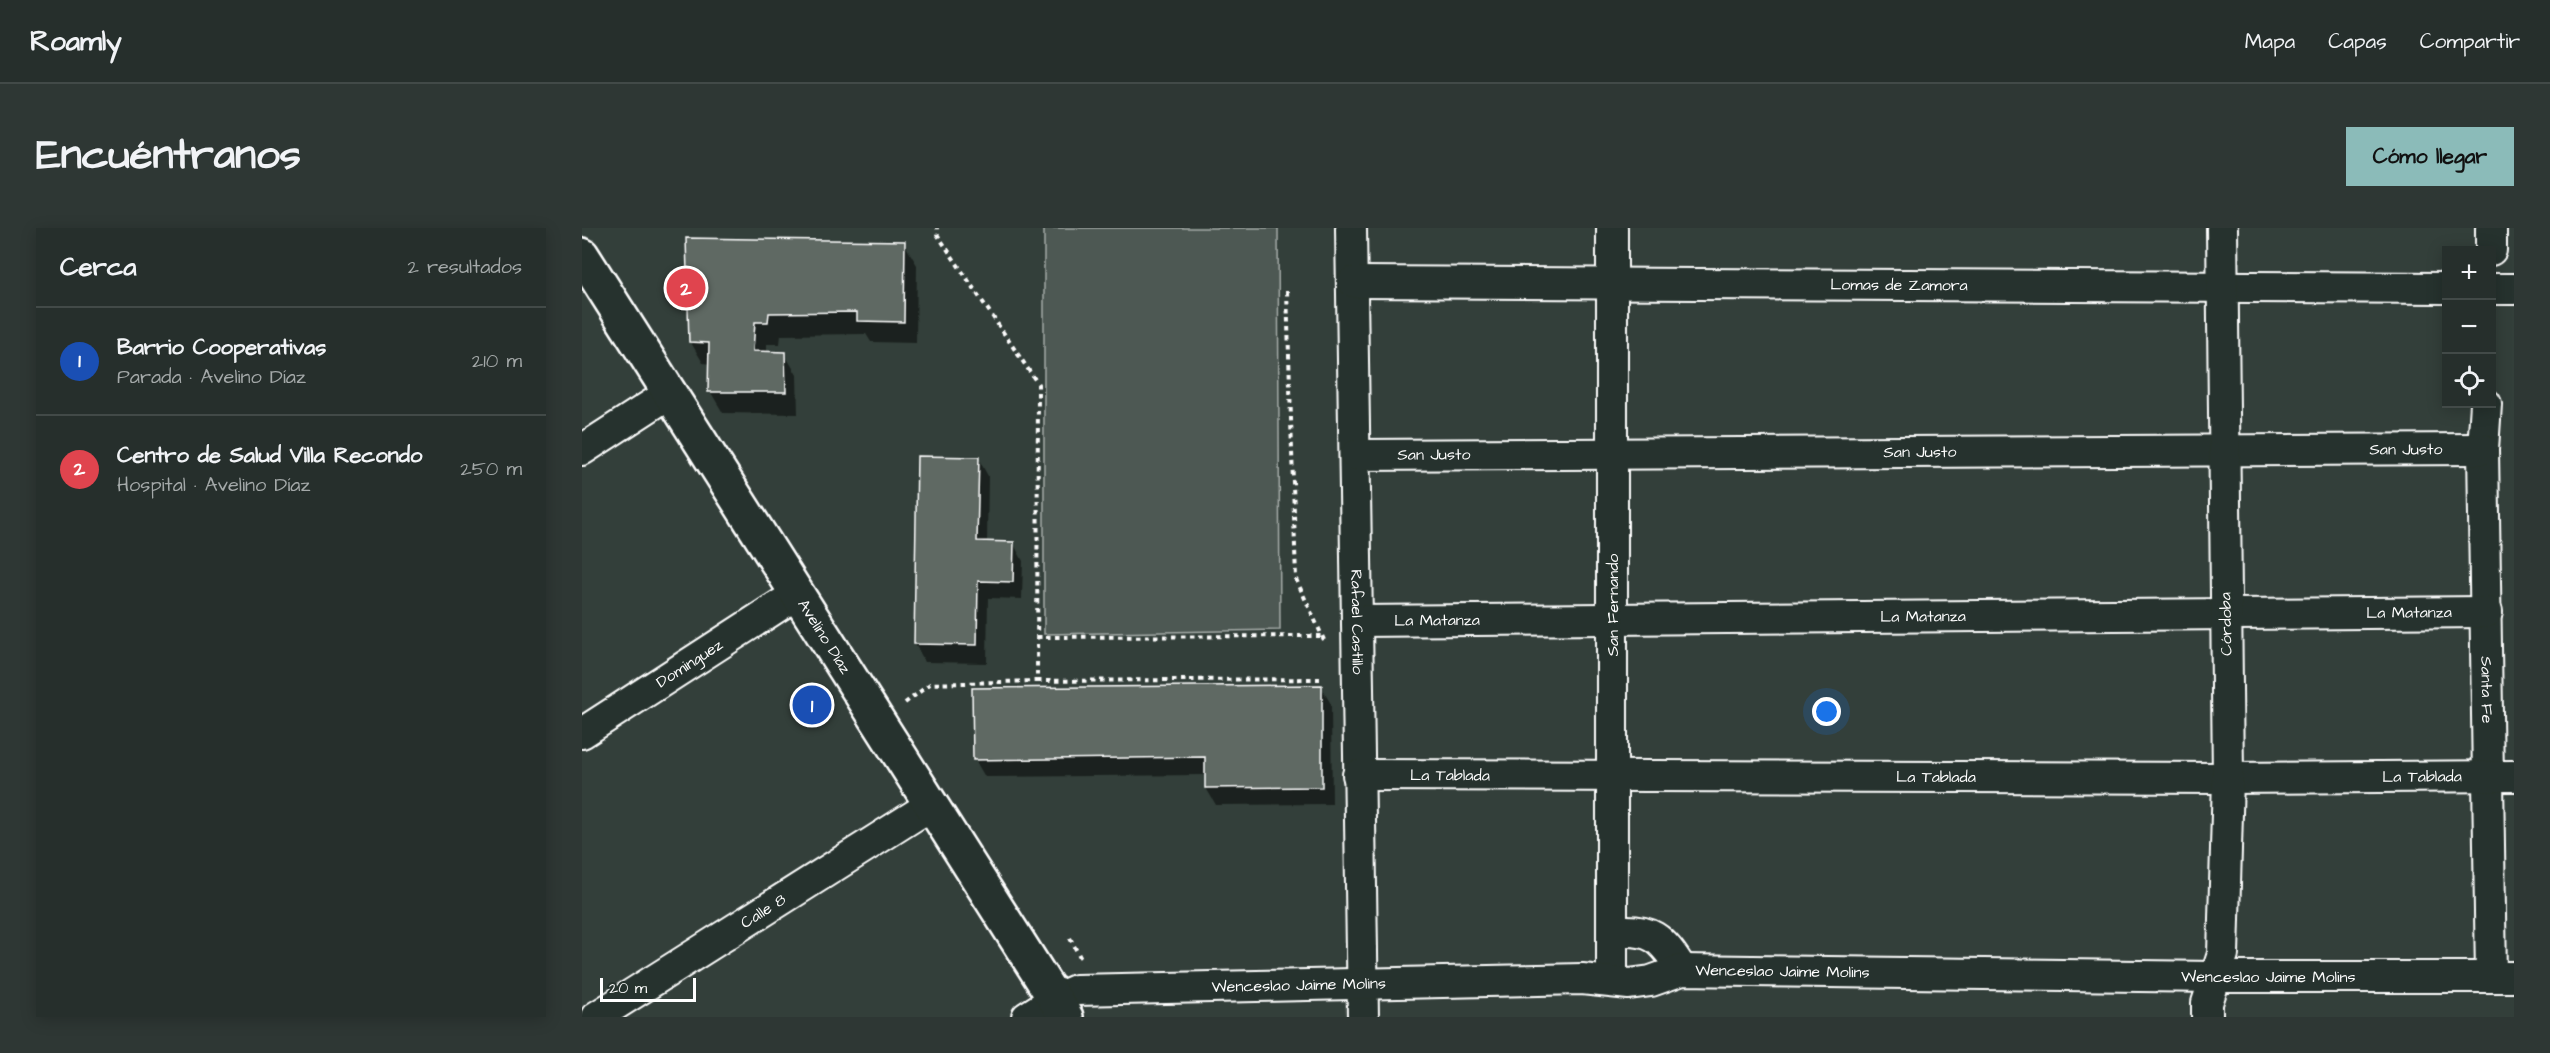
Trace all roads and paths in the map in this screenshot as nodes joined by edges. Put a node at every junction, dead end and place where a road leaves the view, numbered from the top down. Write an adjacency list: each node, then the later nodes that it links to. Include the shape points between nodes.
1 (937, 228): 28 (path, via 937,234 1038,384)
2 (1351, 228): 9 (street, Rafael Castillo)
3 (1612, 228): 8 (street, San Fernando)
4 (2222, 228): 10 (street, Córdoba)
5 (2491, 228): 6 (street)
6 (2491, 246)
7 (582, 255): 15 (street, Avelino Díaz)
8 (1612, 281): 9 (street, Lomas de Zamora); 10 (street, Lomas de Zamora); 21 (street, San Fernando)
9 (1353, 282): 20 (street, Rafael Castillo)
10 (2221, 286): 11 (street, Lomas de Zamora); 18 (street, Córdoba)
11 (2442, 288)
12 (2496, 289): 13 (street)
13 (2514, 289)
14 (1287, 291): 27 (path, via 1296,579)
15 (670, 393): 19 (street); 22 (street, Avelino Díaz)
16 (2486, 408): 17 (street, Santa Fe)
17 (2484, 448): 18 (street, San Justo); 24 (street, Santa Fe)
18 (2223, 449): 21 (street, San Justo); 23 (street, Córdoba)
19 (582, 450)
20 (1356, 454): 21 (street, San Justo); 26 (street, Rafael Castillo)
21 (1614, 454): 25 (street, San Fernando)
22 (797, 594): 32 (street, Avelino Díaz); 33 (street, Dominguez)
23 (2226, 612): 24 (street, La Matanza); 25 (street, La Matanza); 37 (street, Córdoba)
24 (2487, 612): 36 (street, Santa Fe)
25 (1612, 620): 26 (street, La Matanza); 35 (street, San Fernando)
26 (1358, 621): 29 (street, Rafael Castillo)
27 (1322, 636): 28 (path); 29 (path, via 1329,650)
28 (1038, 637): 31 (path)
29 (1358, 651): 34 (street, Rafael Castillo)
30 (1320, 679): 31 (path)
31 (1037, 681): 32 (path, via 930,684)
32 (878, 723): 38 (street, Avelino Díaz)
33 (582, 733)
34 (1358, 775): 35 (street, La Tablada); 44 (street, Rafael Castillo)
35 (1612, 776): 37 (street, La Tablada); 39 (street, San Fernando)
36 (2502, 776): 37 (street, La Tablada); 42 (street, Santa Fe)
37 (2228, 778): 41 (street, Córdoba, via 2223,954)
38 (931, 805): 45 (street, Avelino Díaz); 46 (street, Calle 8)
39 (1612, 932): 40 (street, via 1634,929 1654,935); 43 (street, San Fernando)
40 (1682, 970): 41 (street, Wenceslao Jaime Molins); 43 (street, Wenceslao Jaime Molins, via 1651,981)
41 (2215, 977): 42 (street, Wenceslao Jaime Molins); 49 (street, Córdoba, via 2206,1003)
42 (2503, 977)
43 (1612, 981): 44 (street, Wenceslao Jaime Molins)
44 (1363, 982): 45 (street, Wenceslao Jaime Molins, via 1331,986 1076,990); 48 (street, Rafael Castillo)
45 (1061, 1008): 47 (street, Wenceslao Jaime Molins)
46 (596, 1017)
47 (1027, 1017)
48 (1363, 1017)
49 (2207, 1017)

